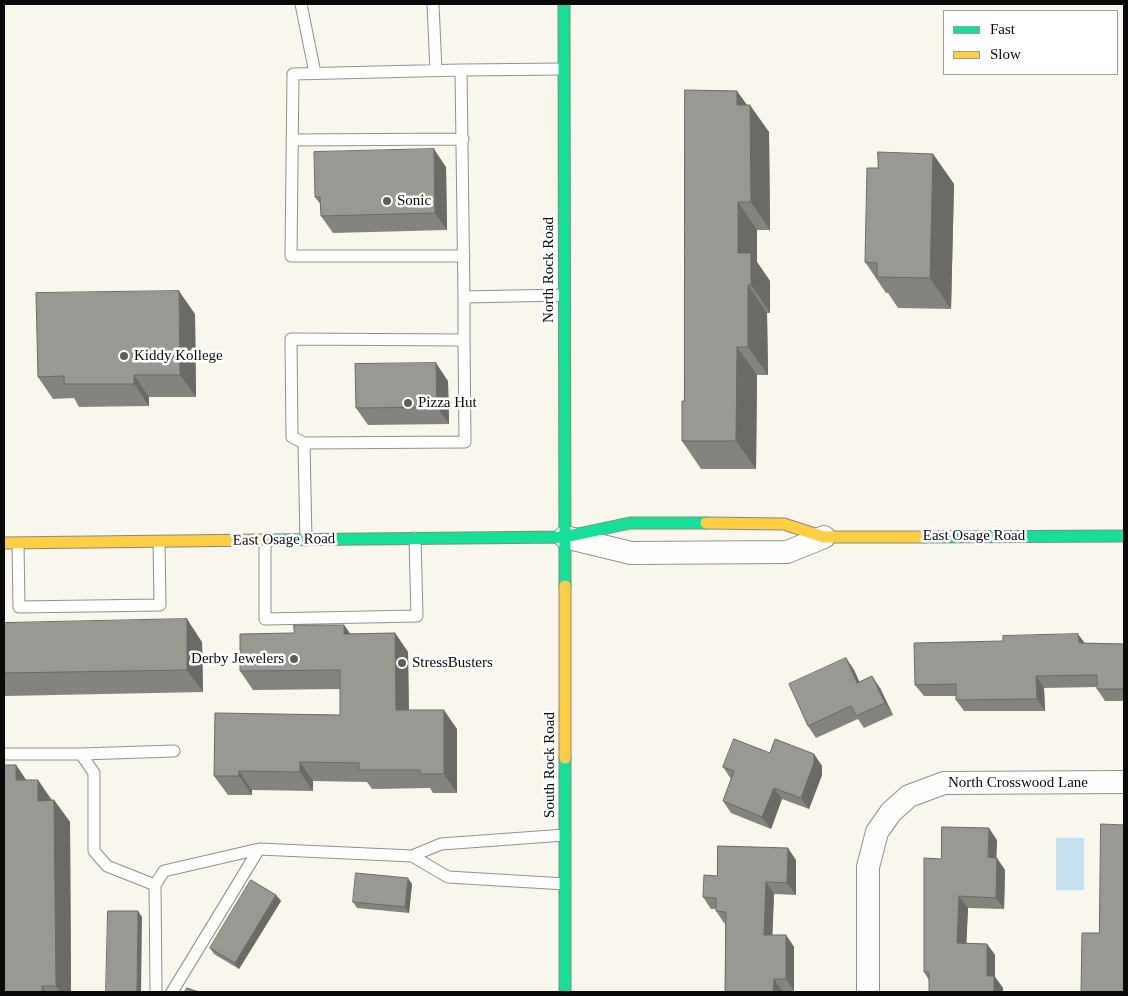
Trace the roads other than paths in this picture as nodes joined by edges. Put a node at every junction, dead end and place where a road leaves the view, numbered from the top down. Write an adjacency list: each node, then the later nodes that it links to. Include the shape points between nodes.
1 (301, 4): 7 (lane)
2 (433, 4): 6 (lane)
3 (564, 4): 4 (street, North Rock Road)
4 (564, 69): 5 (lane); 11 (street, North Rock Road)
5 (462, 70): 6 (lane); 8 (lane)
6 (436, 71): 7 (lane)
7 (315, 73): 9 (lane, via 293,74)
8 (463, 139): 9 (lane); 10 (lane)
9 (292, 140): 10 (lane, via 291,256)
10 (464, 256): 12 (lane)
11 (564, 295): 12 (lane); 16 (street, North Rock Road)
12 (464, 297): 13 (lane)
13 (464, 340): 14 (lane, via 466,442); 14 (lane, via 291,339 292,437)
14 (304, 443): 19 (lane)
15 (1124, 536): 17 (street, East Osage Road)
16 (564, 537): 17 (street, East Osage Road, via 630,523 784,524); 17 (street, East Osage Road, via 631,553 787,552); 18 (street, East Osage Road); 28 (street, South Rock Road)
17 (824, 537)
18 (415, 538): 19 (street, East Osage Road); 21 (lane, via 417,616 275,619 265,619)
19 (306, 540): 21 (street, East Osage Road)
20 (159, 541): 21 (street, East Osage Road); 22 (street, East Osage Road); 22 (lane, via 160,605 19,607)
21 (265, 541)
22 (18, 542): 23 (street, East Osage Road)
23 (4, 543)
24 (174, 751): 26 (lane)
25 (4, 754): 26 (lane)
26 (81, 754): 32 (lane, via 94,773 94,851 107,866)
27 (1124, 782): 33 (street, North Crosswood Lane, via 944,782 909,796 891,812 873,843 868,867)
28 (565, 834): 30 (lane, via 441,844); 31 (street, South Rock Road)
29 (259, 849): 30 (lane); 32 (lane, via 164,871); 35 (lane)
30 (412, 856): 31 (lane, via 448,877)
31 (565, 884): 36 (street, South Rock Road)
32 (155, 885): 34 (lane)
33 (868, 989)
34 (156, 992)
35 (172, 992)
36 (565, 992)

